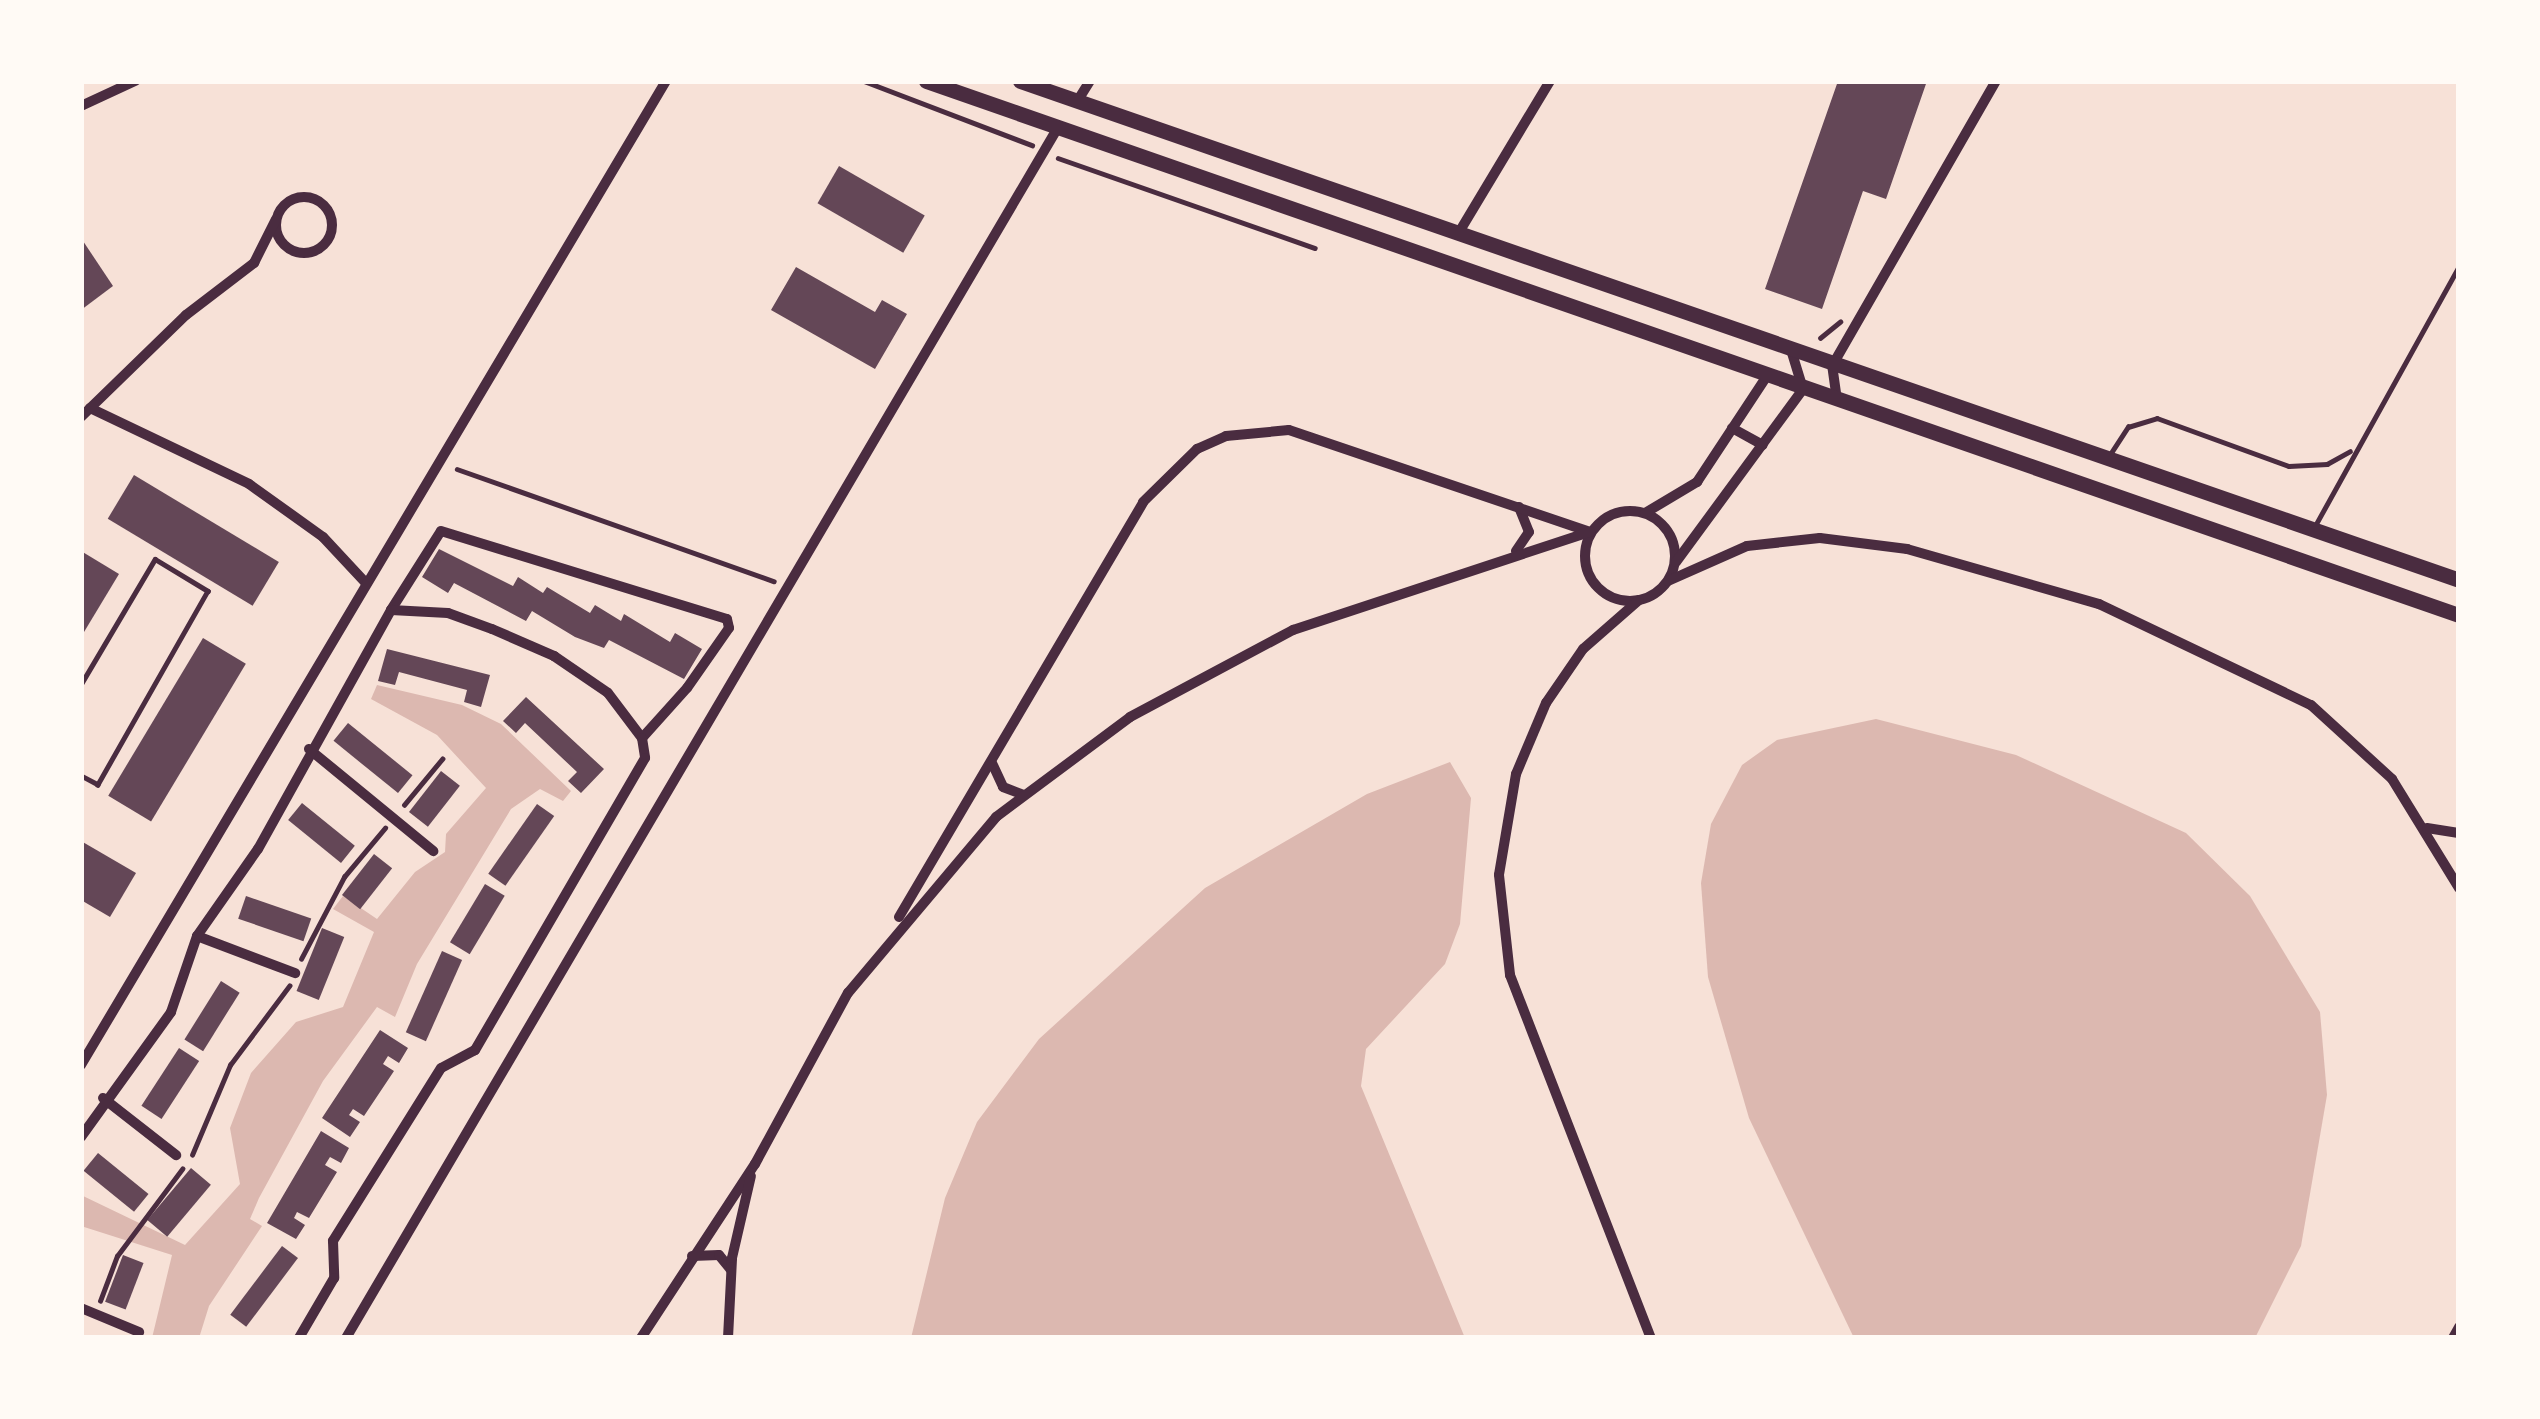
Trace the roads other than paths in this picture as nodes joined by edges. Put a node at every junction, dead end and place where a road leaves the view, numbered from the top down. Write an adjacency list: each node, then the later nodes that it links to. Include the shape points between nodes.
1 (135, 81): 9 (street)
2 (667, 81): 34 (street)
3 (926, 81): 10 (main road)
4 (1021, 81): 8 (main road)
5 (1090, 81): 8 (street)
6 (1550, 81): 12 (street)
7 (1996, 81): 17 (street)
8 (1078, 100): 12 (main road)
9 (81, 106)
10 (1058, 129): 18 (main road); 62 (street)
11 (276, 219): 13 (street, via 278,236); 13 (street, via 303,196 328,209 325,244); 14 (street)
12 (1458, 234): 16 (main road)
13 (298, 252): 14 (street)
14 (254, 263): 21 (street)
15 (2459, 266): 24 (lane)
16 (1792, 353): 17 (main road); 19 (street)
17 (1832, 366): 20 (street); 25 (main road)
18 (1767, 376): 19 (main road); 22 (street)
19 (1803, 389): 20 (main road); 23 (street)
20 (1837, 400): 37 (main road)
21 (85, 413): 34 (street, via 249,484 323,537)
22 (1732, 428): 23 (street); 27 (street, via 1696,482)
23 (1762, 445): 31 (street)
24 (2350, 451): 25 (lane, via 2327,464 2289,466 2157,418 2128,427); 28 (lane)
25 (2108, 457): 28 (main road)
26 (1519, 507): 29 (street); 30 (street, via 1529,532); 41 (street, via 1289,430 1226,436 1197,449 1143,502)
27 (1645, 513): 29 (street, via 1614,513); 31 (street, via 1666,528)
28 (2314, 529): 32 (main road)
29 (1591, 532): 30 (street); 35 (street, via 1584,561 1597,588)
30 (1513, 554): 43 (street, via 1382,596 1232,660 1130,717)
31 (1674, 565): 33 (street)
32 (2459, 580)
33 (1668, 581): 35 (street); 44 (street, via 1725,552 1820,538 1946,558 2099,604 2311,705 2392,779)
34 (365, 582): 51 (street)
35 (1639, 600): 65 (street, via 1583,649 1546,703 1516,773 1498,875 1510,975)
36 (391, 610): 39 (street, via 448,613 554,656 608,693); 39 (street, via 441,531 727,619 729,628 687,688); 40 (street)
37 (2459, 614)
38 (81, 684): 42 (lane, via 155,559 208,591 98,785)
39 (642, 738): 61 (street, via 646,758 475,1050 441,1068 332,1241 334,1278)
40 (309, 749): 46 (street); 48 (street, via 258,849)
41 (991, 760): 43 (street, via 1003,787); 49 (street)
42 (81, 776)
43 (1024, 795): 49 (street, via 957,857)
44 (2427, 828): 45 (street); 47 (street)
45 (2459, 833)
46 (433, 851)
47 (2459, 888)
48 (197, 936): 50 (street); 52 (street, via 170,1012)
49 (882, 946): 55 (street, via 813,1051)
50 (295, 973)
51 (81, 1065)
52 (103, 1098): 53 (street); 54 (street)
53 (81, 1137)
54 (176, 1155)
55 (755, 1164): 56 (street); 57 (street)
56 (689, 1258): 57 (street, via 710,1252); 63 (street)
57 (732, 1271): 64 (street)
58 (81, 1308): 60 (street)
59 (2459, 1327): 66 (street)
60 (139, 1332)
61 (299, 1338)
62 (346, 1338)
63 (641, 1338)
64 (728, 1338)
65 (1651, 1338)
66 (2453, 1338)

